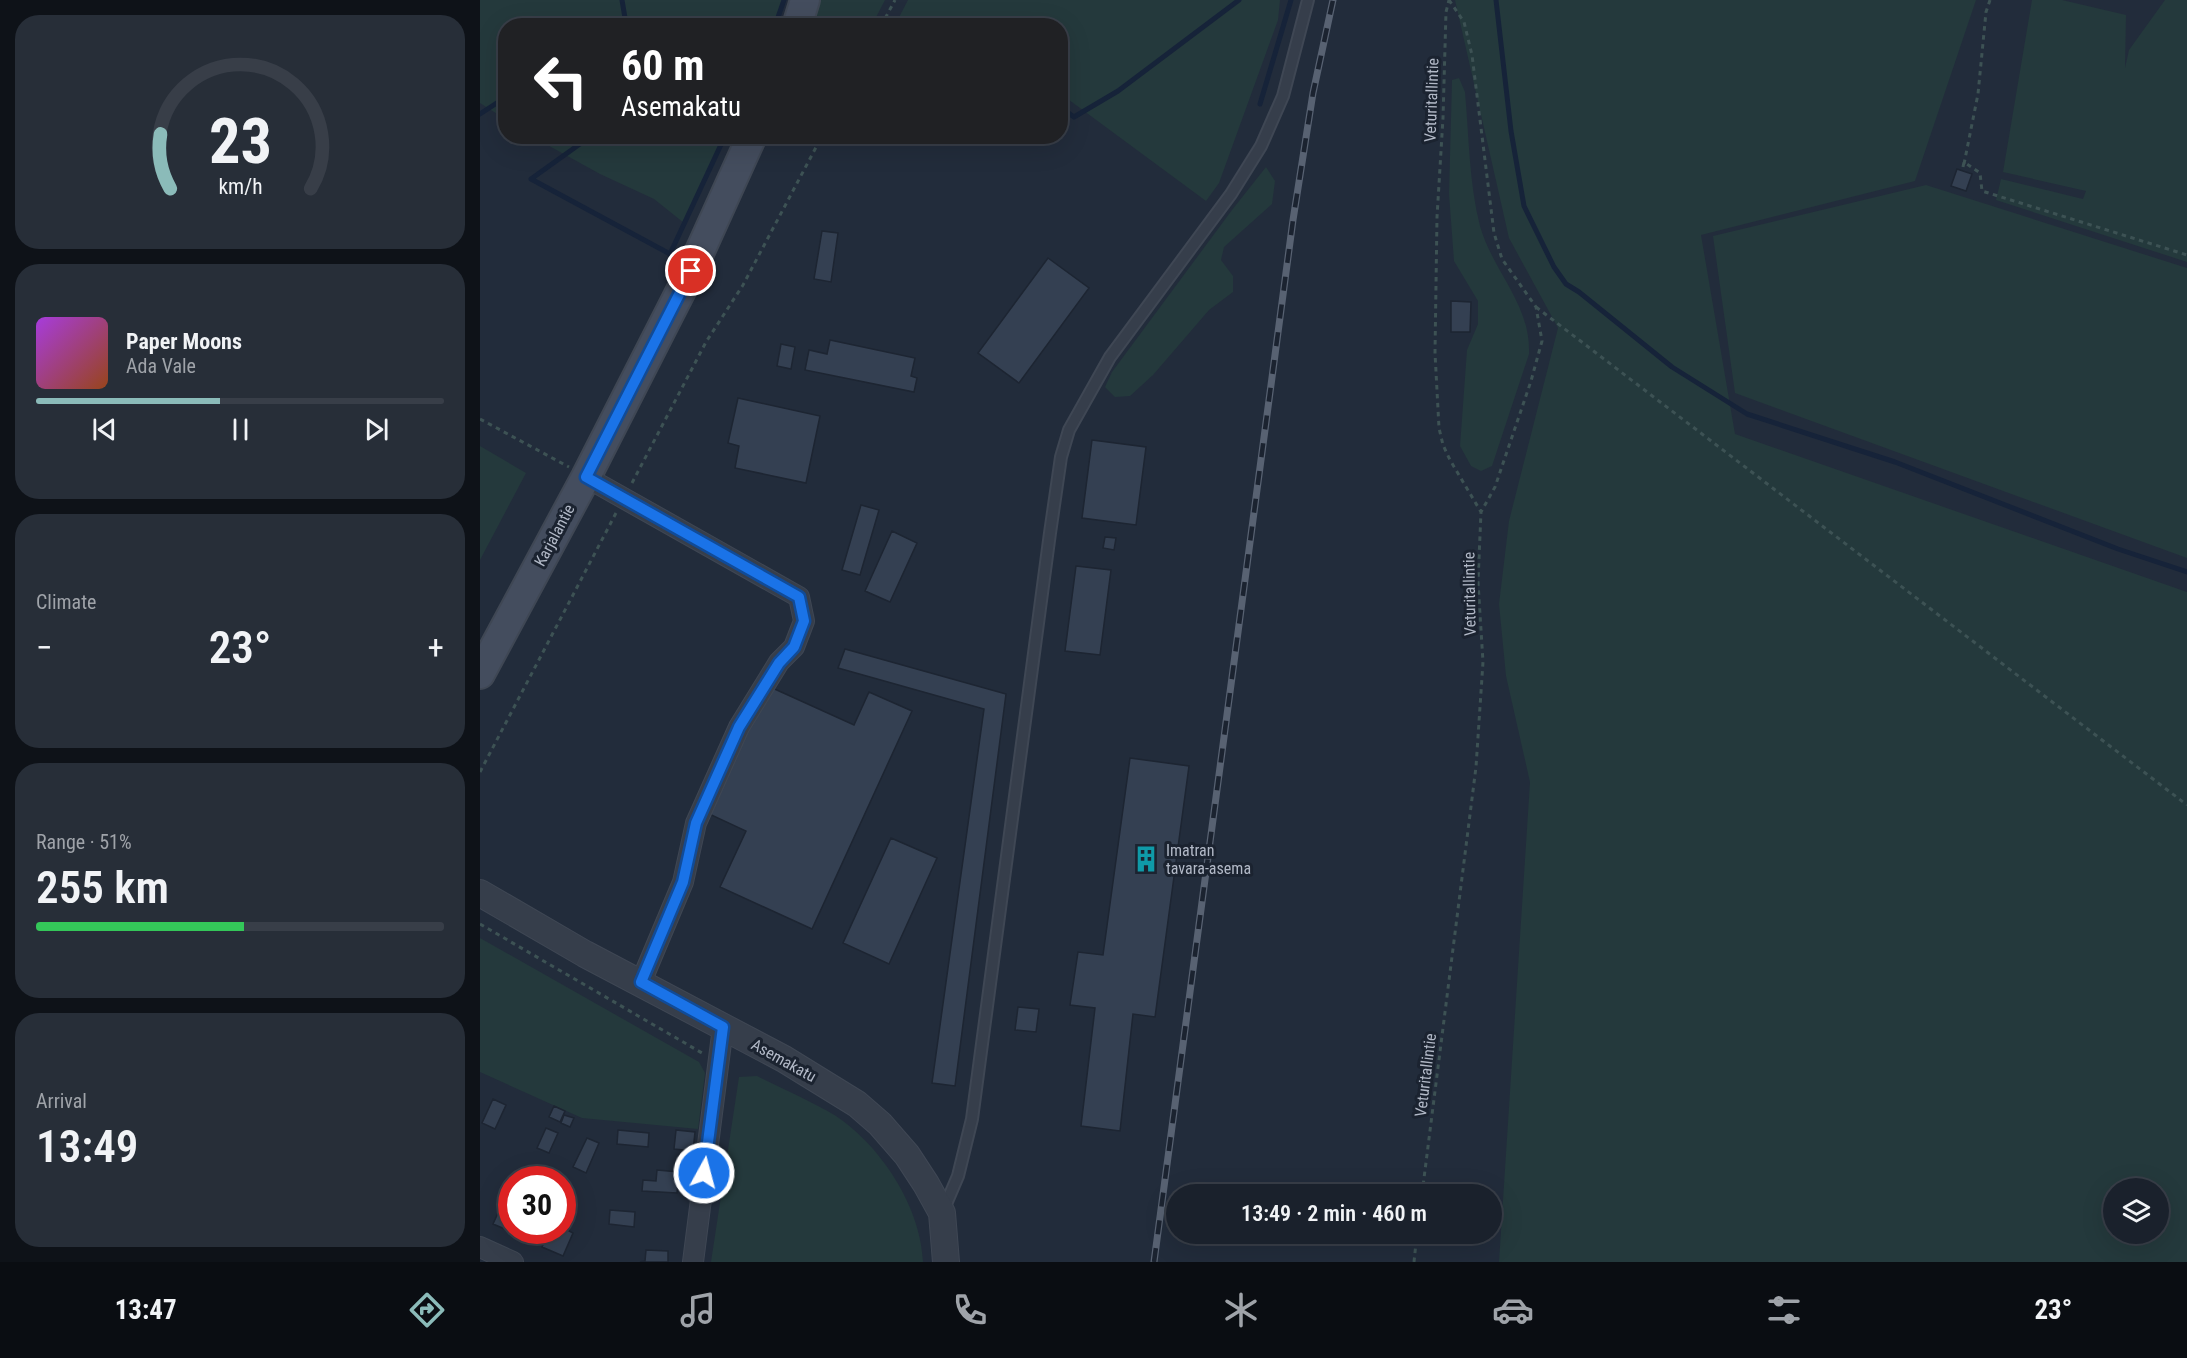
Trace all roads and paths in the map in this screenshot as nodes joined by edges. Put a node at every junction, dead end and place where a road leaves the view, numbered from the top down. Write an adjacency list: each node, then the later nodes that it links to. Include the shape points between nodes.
1 (805, 0): 6 (main road)
2 (895, 0): 7 (path)
3 (1308, 0): 27 (lane, via 1283,96 1261,146 1231,194 1110,357 1069,430 1050,533 972,1119 958,1176)
4 (1449, 0): 13 (path, via 1464,22 1472,55 1502,260); 17 (path, Veturitallintie, via 1436,278 1439,428 1450,460)
5 (1990, 0): 10 (path, via 1978,94)
6 (799, 18)
7 (885, 18)
8 (748, 144): 15 (main road, Karjalantie, via 691,271)
9 (818, 144): 16 (path, via 743,285 706,342)
10 (1964, 162): 11 (path); 12 (path, via 1980,173 1982,191)
11 (1963, 167)
12 (2187, 255)
13 (1536, 307): 17 (path, via 1542,341 1496,487); 20 (path)
14 (480, 419): 15 (path)
15 (586, 477): 16 (street); 18 (main road, Karjalantie)
16 (624, 499): 19 (path); 23 (street, via 799,597 804,621 794,647 779,663 739,727 696,823 683,882)
17 (1481, 512): 26 (path, Veturitallintie, via 1478,582 1483,662 1476,767)
18 (480, 674)
19 (480, 772)
20 (2187, 805)
21 (480, 893): 23 (street, Asemakatu)
22 (480, 924): 25 (path)
23 (641, 982): 24 (street, Asemakatu)
24 (723, 1027): 25 (street); 27 (street, Asemakatu, via 857,1104 906,1155)
25 (719, 1063): 31 (street)
26 (1423, 1184)
27 (942, 1213): 32 (street, Asemakatu)
28 (1416, 1244): 33 (path)
29 (480, 1247): 30 (street)
30 (513, 1262)
31 (693, 1262)
32 (946, 1262)
33 (1414, 1262)

